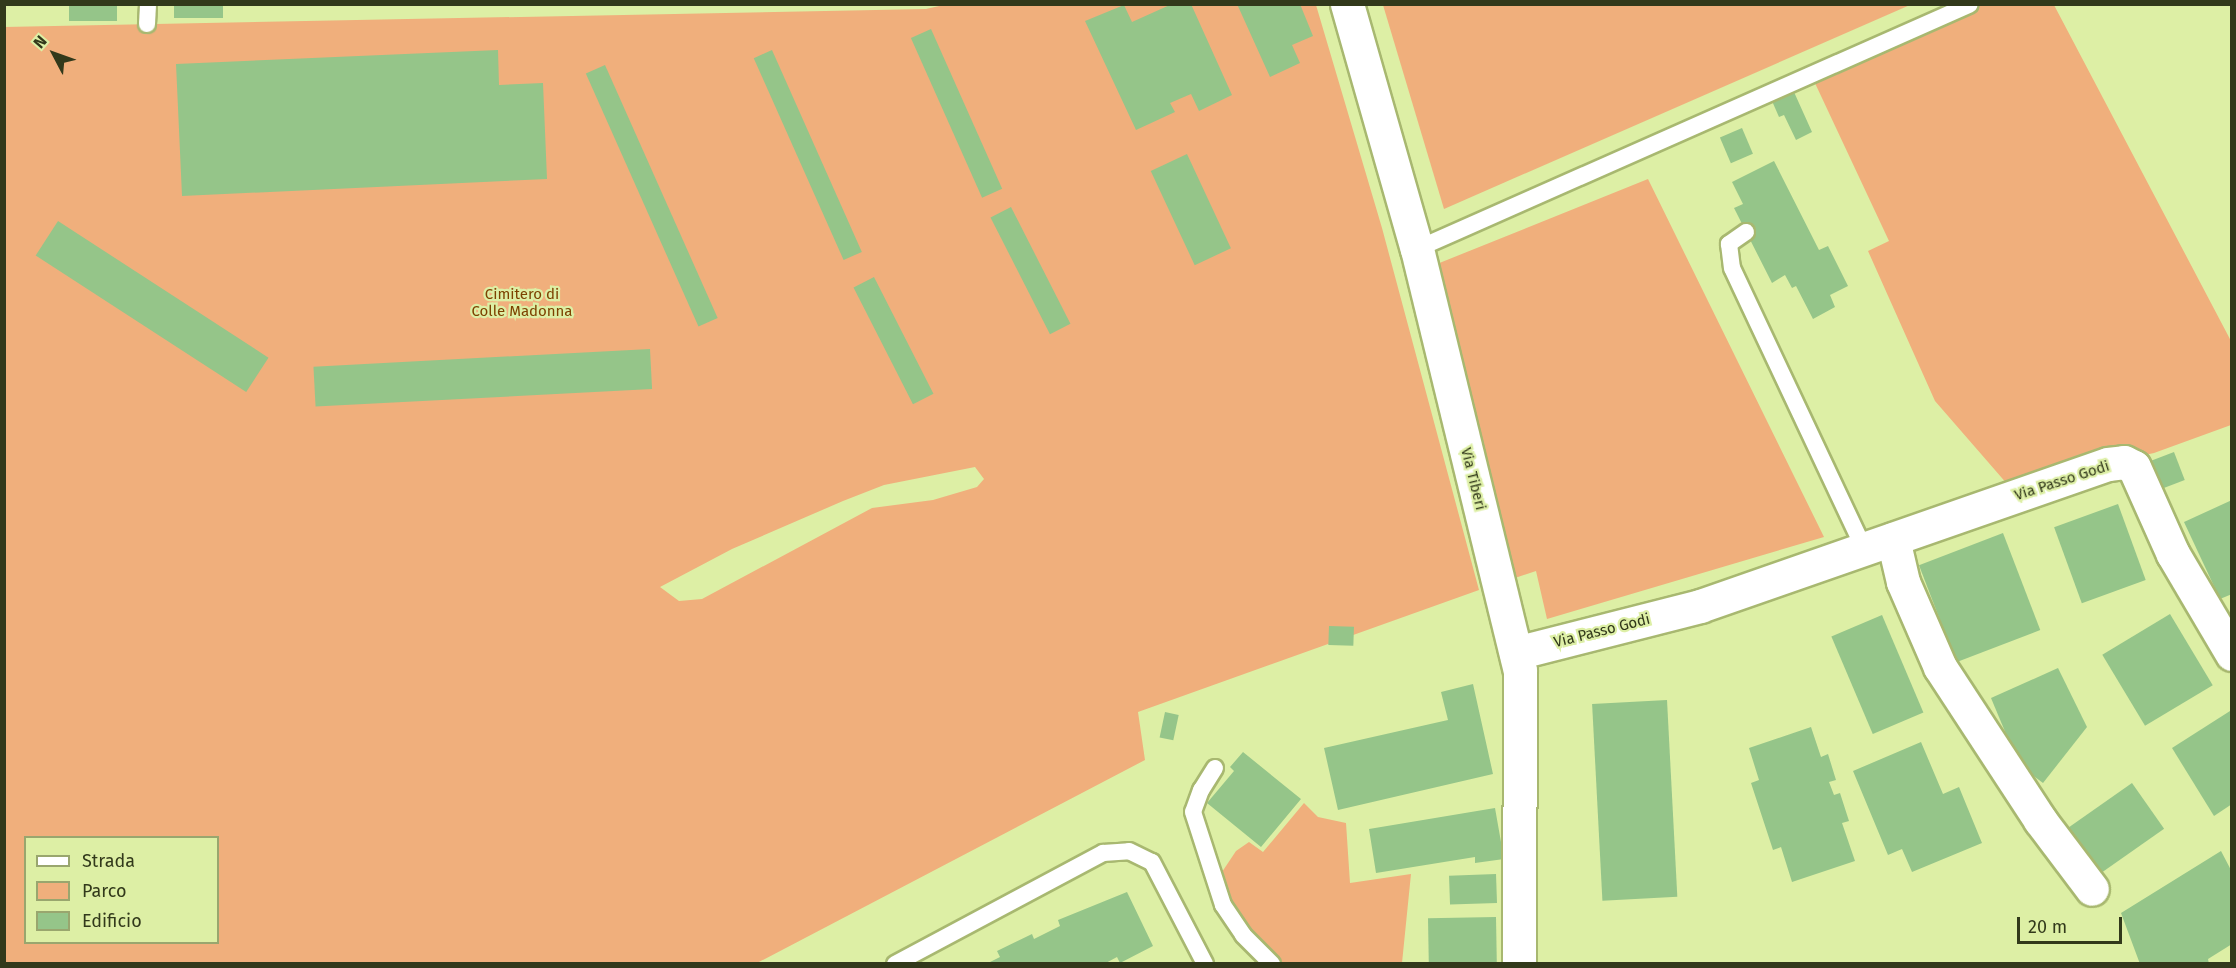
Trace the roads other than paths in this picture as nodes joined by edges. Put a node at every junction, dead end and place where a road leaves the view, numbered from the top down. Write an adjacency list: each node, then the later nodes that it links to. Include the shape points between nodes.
1 (148, 4): 4 (lane)
2 (1347, 4): 6 (street, Via Tiberi)
3 (1969, 6): 6 (lane)
4 (147, 24)
5 (1746, 232): 7 (lane, via 1729,244 1732,268)
6 (1417, 249): 8 (street, Via Tiberi)
7 (1878, 544): 8 (street, Via Passo Godi, via 1700,606); 9 (street, Via Passo Godi, via 2108,464 2124,462 2133,467 2173,554); 11 (street, via 1903,582 1940,667 2040,820)
8 (1516, 653): 15 (street, Via Tiberi, via 1520,670)
9 (2232, 654)
10 (1215, 768): 14 (lane, via 1193,812 1223,905 1244,935)
11 (2092, 889)
12 (895, 963): 13 (lane, via 1102,853 1121,851 1152,862)
13 (1205, 963)
14 (1272, 963)
15 (1520, 963)

